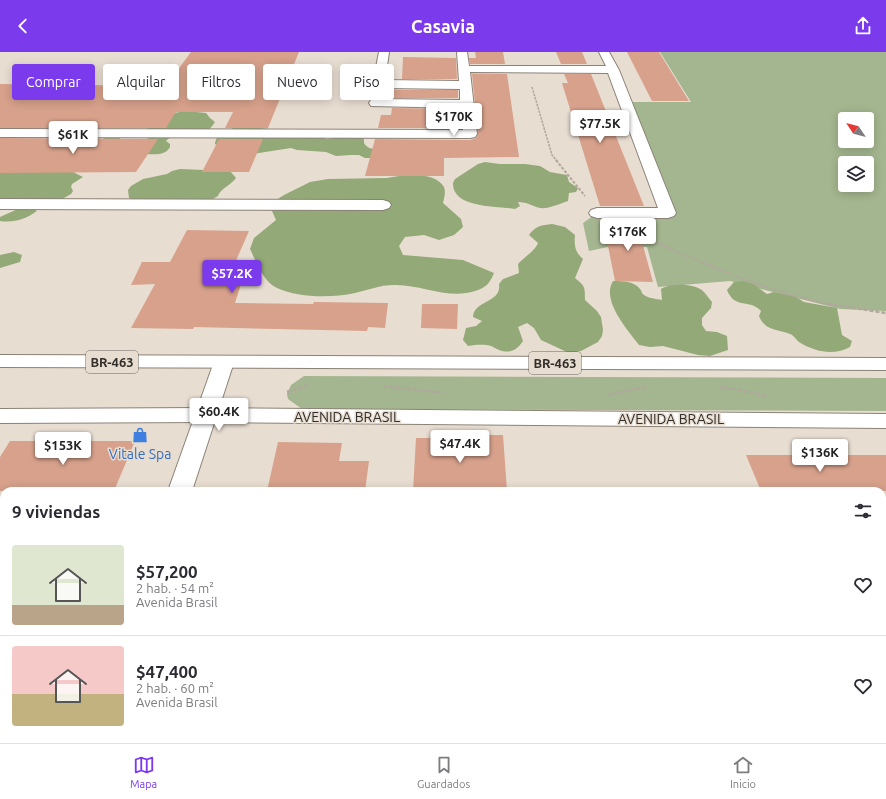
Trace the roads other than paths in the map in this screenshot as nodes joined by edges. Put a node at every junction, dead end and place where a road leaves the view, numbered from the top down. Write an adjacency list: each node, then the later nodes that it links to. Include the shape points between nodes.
1 (384, 52): 4 (main road)
2 (462, 52): 5 (main road)
3 (604, 52): 6 (main road)
4 (382, 64)
5 (464, 69): 6 (main road); 8 (main road)
6 (613, 70): 16 (main road, via 668,213)
7 (394, 84): 8 (main road)
8 (465, 85): 11 (main road)
9 (375, 100): 10 (main road)
10 (375, 103): 11 (main road); 13 (main road)
11 (467, 104): 13 (main road, via 470,134)
12 (0, 133): 13 (main road)
13 (370, 133)
14 (0, 204): 15 (main road)
15 (383, 205)
16 (597, 213)
17 (0, 361): 18 (main road, BR-463)
18 (224, 362): 19 (main road, BR-463); 20 (main road)
19 (886, 364)
20 (206, 415): 21 (main road, AVENIDA BRASIL); 22 (main road, AVENIDA BRASIL); 23 (main road)
21 (0, 416)
22 (886, 421)
23 (181, 487)

